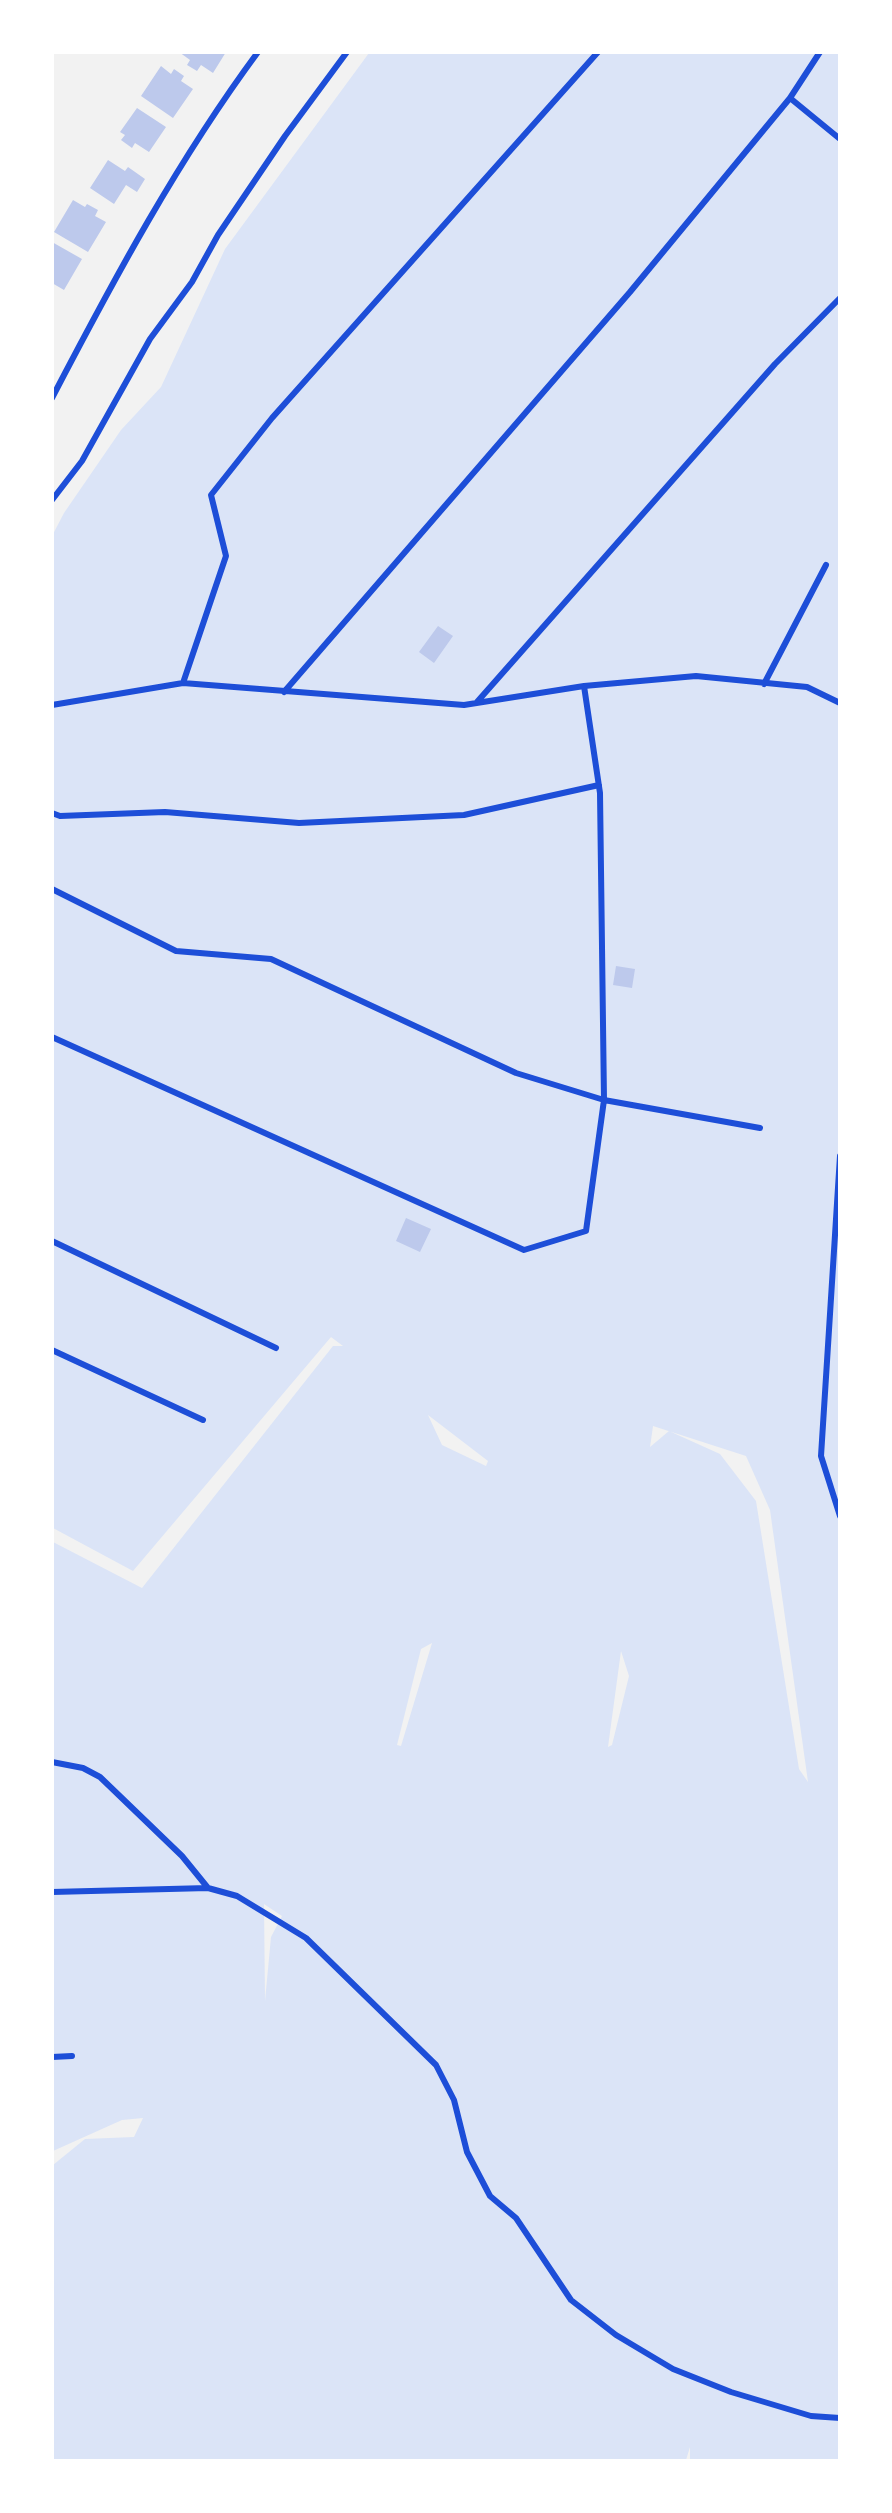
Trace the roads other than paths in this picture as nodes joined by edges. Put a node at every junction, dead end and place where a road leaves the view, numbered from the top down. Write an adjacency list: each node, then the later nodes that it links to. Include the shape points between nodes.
1 (258, 52): 8 (street, via 149,219)
2 (347, 52): 9 (street, via 218,235 192,282 150,339 82,461)
3 (598, 52): 11 (street, via 272,418 211,495 226,556)
4 (820, 52): 5 (street)
5 (790, 98): 6 (street); 14 (street, via 630,292)
6 (840, 139)
7 (840, 298): 16 (street, via 775,364)
8 (52, 398)
9 (52, 500)
10 (826, 565): 12 (street)
11 (183, 682): 14 (street); 17 (street)
12 (764, 684): 13 (street, via 696,676); 15 (street, via 807,687)
13 (584, 686): 16 (street); 18 (street)
14 (284, 692): 16 (street)
15 (840, 702)
16 (476, 703)
17 (52, 705)
18 (599, 785): 19 (street, via 465,815 310,823 165,812 60,816); 22 (street)
19 (52, 813)
20 (52, 889): 22 (street, via 176,951 271,959 516,1073)
21 (52, 1037): 22 (street, via 524,1250 586,1231)
22 (604, 1100): 23 (street)
23 (760, 1128)
24 (840, 1156): 29 (street, via 821,1456)
25 (52, 1241): 26 (street)
26 (276, 1348)
27 (52, 1350): 28 (street)
28 (203, 1420)
29 (840, 1516)
30 (52, 1762): 31 (street, via 83,1768 100,1777 182,1856)
31 (208, 1888): 32 (street); 35 (street, via 237,1896 306,1938 436,2066 454,2100 467,2152 490,2196 516,2218 572,2300 616,2334 673,2369 731,2392 811,2416)
32 (52, 1892)
33 (72, 2056): 34 (street)
34 (52, 2057)
35 (840, 2418)

